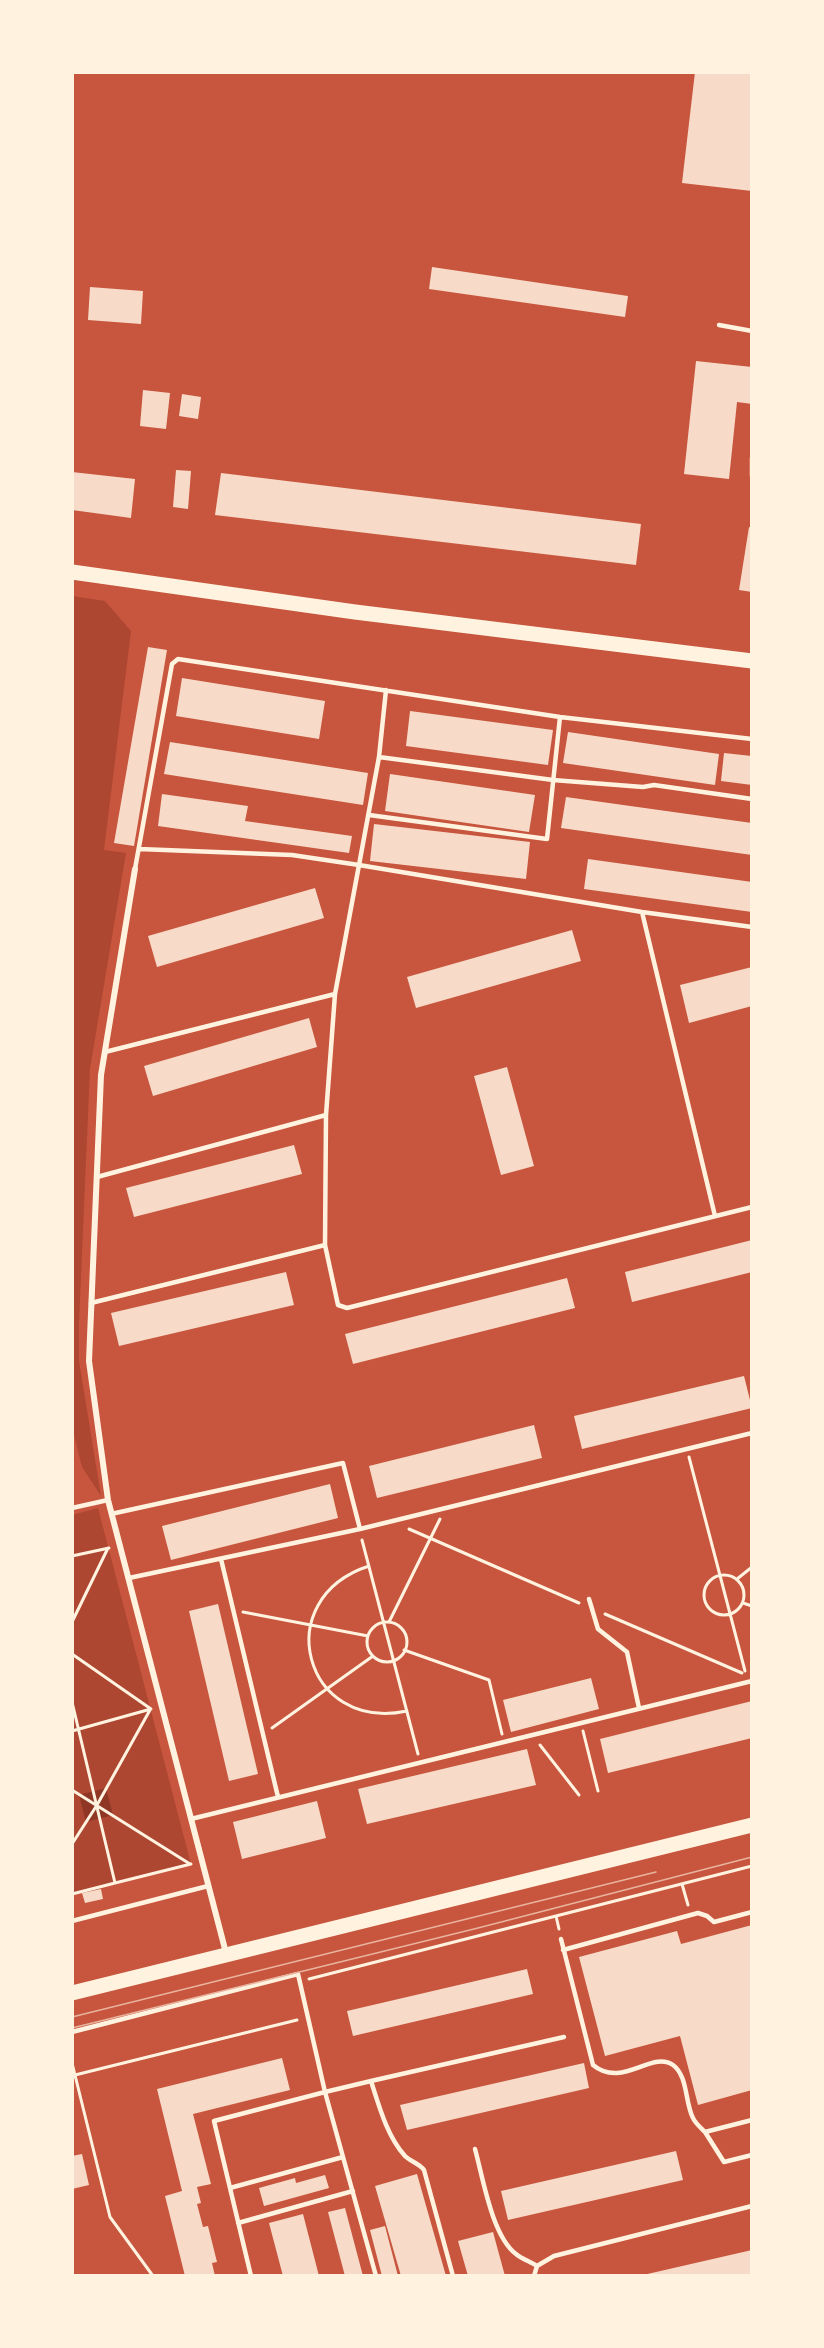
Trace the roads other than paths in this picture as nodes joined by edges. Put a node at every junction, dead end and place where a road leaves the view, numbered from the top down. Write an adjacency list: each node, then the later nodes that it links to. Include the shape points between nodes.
1 (719, 325): 2 (lane)
2 (752, 331)
3 (752, 458): 4 (lane)
4 (752, 476)
5 (72, 572): 6 (main road)
6 (752, 661)
7 (386, 690): 8 (lane); 10 (lane); 14 (lane, via 175,660)
8 (560, 717): 9 (lane); 11 (lane)
9 (752, 739)
10 (379, 757): 11 (lane); 13 (lane)
11 (553, 780): 12 (lane, via 654,785); 13 (lane, via 547,839)
12 (752, 799)
13 (369, 815): 15 (lane)
14 (139, 849): 15 (lane, via 291,855); 16 (lane)
15 (359, 865): 17 (lane); 19 (lane)
16 (135, 868): 20 (street)
17 (642, 912): 18 (lane); 24 (lane)
18 (752, 927)
19 (335, 994): 20 (lane); 21 (lane)
20 (105, 1052): 22 (street)
21 (326, 1115): 22 (lane); 25 (lane)
22 (97, 1177): 26 (street)
23 (752, 1207): 24 (lane)
24 (715, 1216): 25 (lane, via 347,1308 337,1300)
25 (325, 1245): 26 (lane)
26 (92, 1303): 28 (street, via 89,1361)
27 (752, 1433): 31 (lane)
28 (108, 1500): 29 (lane); 30 (street)
29 (72, 1508)
30 (111, 1514): 31 (lane, via 343,1463); 33 (street)
31 (360, 1529): 32 (lane)
32 (221, 1558): 33 (lane); 37 (lane)
33 (129, 1578): 38 (street)
34 (589, 1599): 36 (lane, via 598,1629 627,1652)
35 (752, 1681): 36 (lane)
36 (639, 1708): 37 (lane)
37 (278, 1797): 38 (lane)
38 (191, 1819): 40 (street)
39 (752, 1825): 45 (main road)
40 (208, 1886): 42 (lane); 45 (street)
41 (752, 1912): 44 (lane, via 714,1922 698,1913)
42 (73, 1920)
43 (561, 1939): 44 (lane)
44 (563, 1950): 52 (lane, via 593,2065 602,2073 615,2074 660,2062 673,2065 681,2076 693,2119)
45 (226, 1953): 46 (main road)
46 (72, 1993)
47 (72, 2032): 50 (lane, via 298,1974)
48 (564, 2037): 49 (lane)
49 (371, 2081): 50 (lane); 63 (lane, via 382,2118 406,2157 424,2170)
50 (325, 2092): 55 (lane); 56 (lane, via 214,2121)
51 (752, 2120): 52 (lane)
52 (705, 2132): 54 (lane, via 724,2162)
53 (475, 2149): 60 (lane, via 502,2238 516,2254)
54 (752, 2155)
55 (344, 2157): 56 (lane); 57 (lane)
56 (230, 2188): 59 (lane)
57 (353, 2191): 59 (lane); 62 (lane)
58 (752, 2206): 60 (lane, via 554,2256)
59 (238, 2223): 61 (lane)
60 (537, 2266): 64 (lane)
61 (251, 2276)
62 (376, 2276)
63 (453, 2276)
64 (534, 2276)

